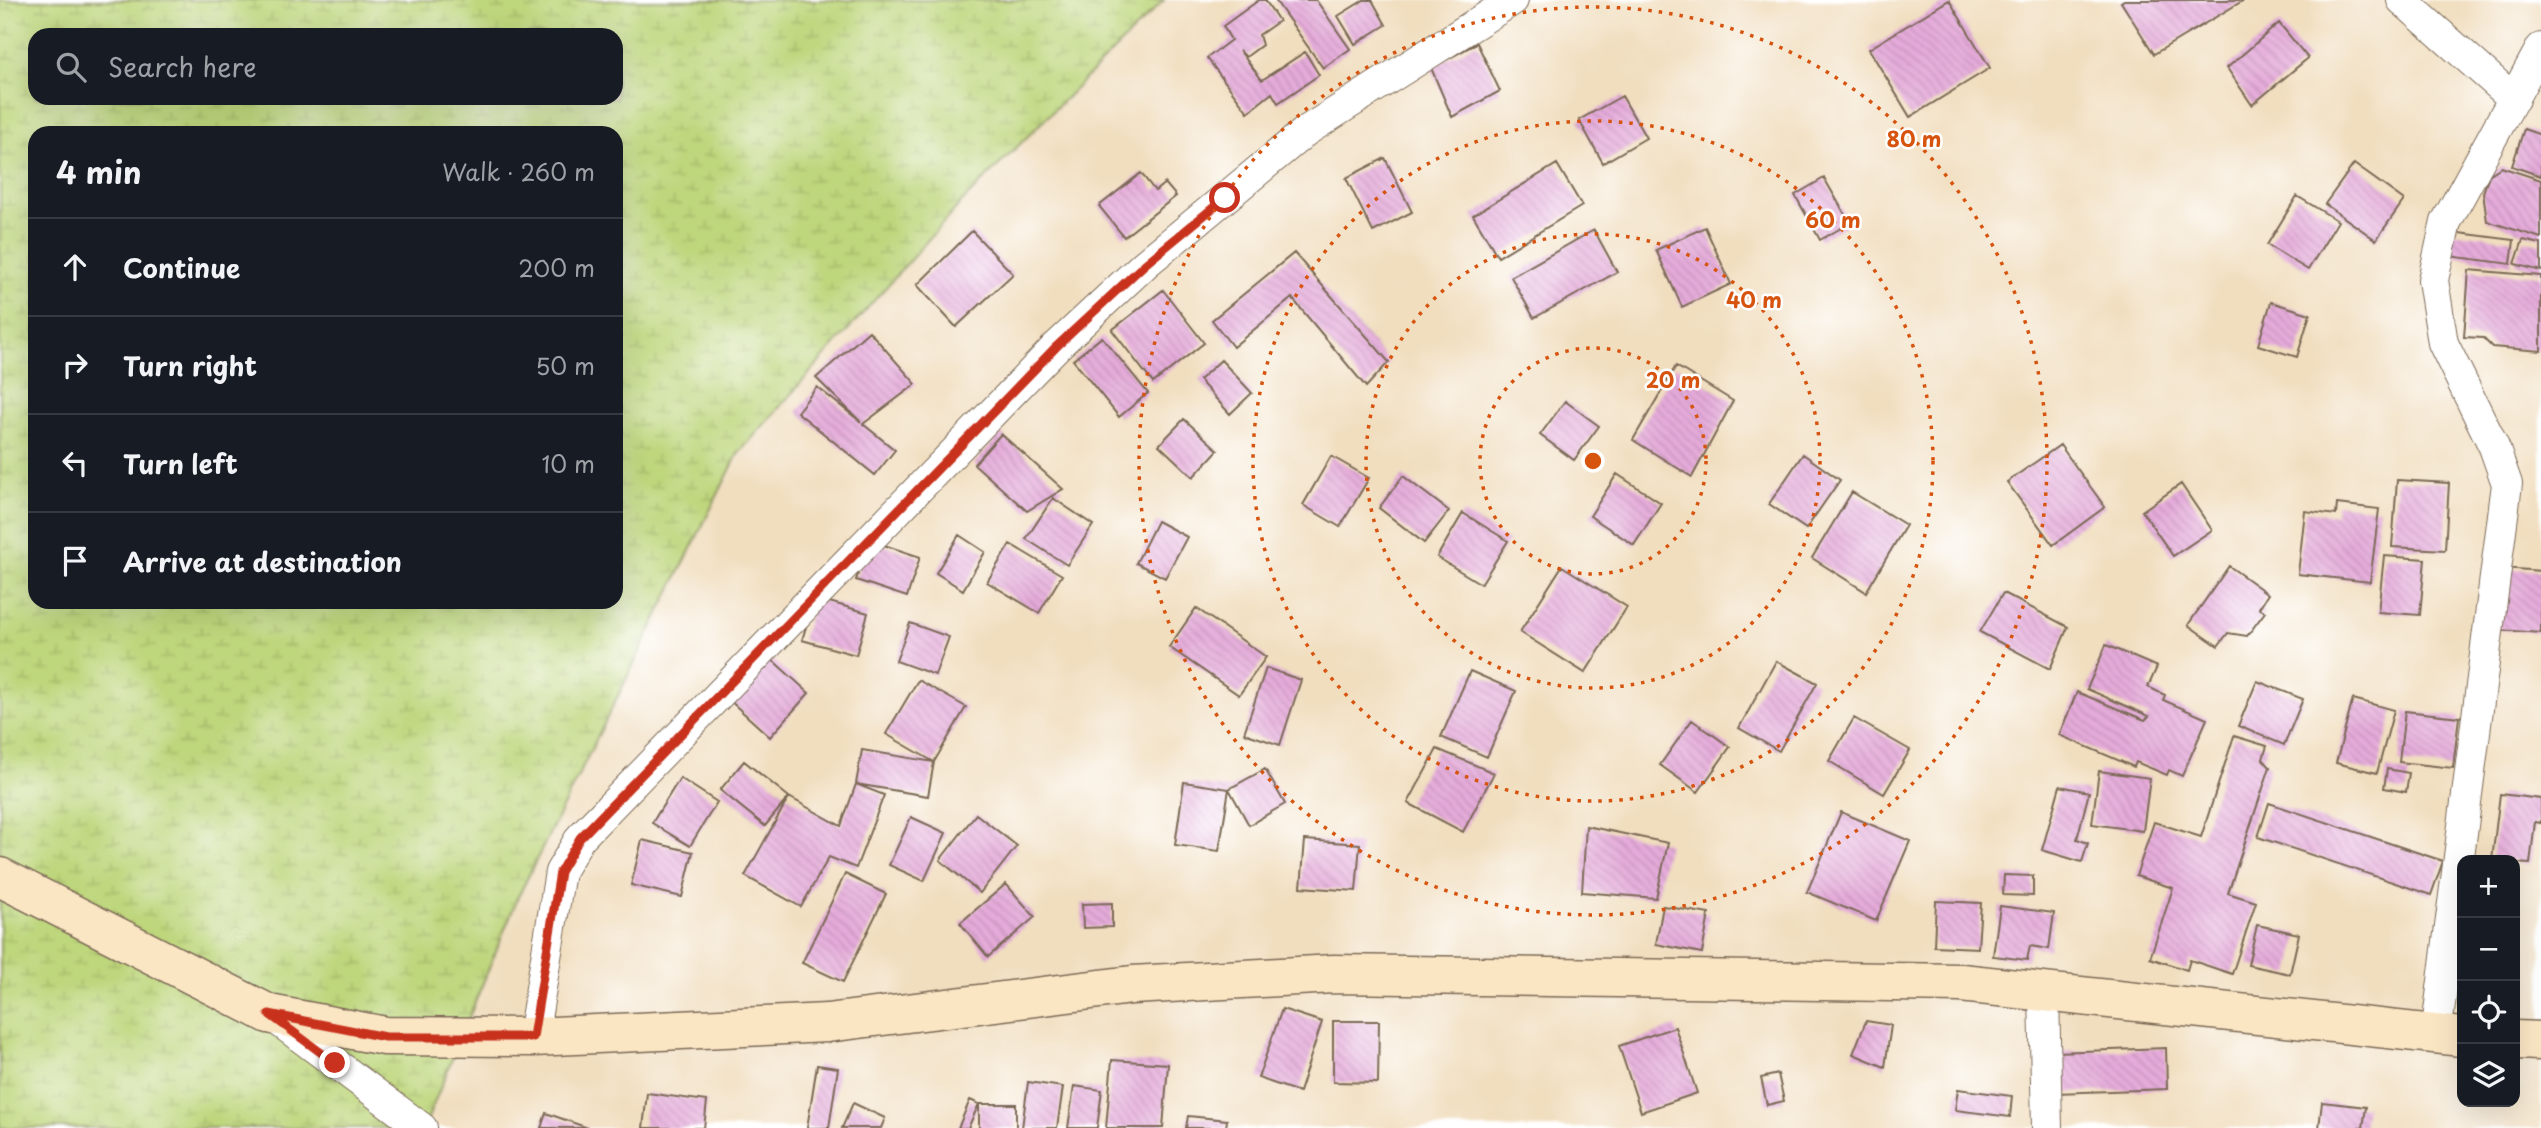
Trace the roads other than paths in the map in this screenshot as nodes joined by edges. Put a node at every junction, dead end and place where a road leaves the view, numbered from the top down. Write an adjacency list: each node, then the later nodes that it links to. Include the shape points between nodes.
1 (1513, 0): 9 (street, via 1306,131 1145,264 1056,347 580,838 560,872)
2 (2402, 0): 4 (street)
3 (2541, 48): 4 (street)
4 (2514, 99): 8 (street, via 2446,222 2433,280 2443,343 2507,484)
5 (0, 877): 7 (street)
6 (2044, 993): 8 (street); 9 (street, via 1961,983 1334,974 1132,985 827,1023); 13 (street)
7 (269, 1014): 9 (street, via 385,1037); 12 (street)
8 (2449, 1036)
9 (533, 1037)
10 (2520, 1040): 11 (street)
11 (2541, 1041)
12 (422, 1128)
13 (2047, 1128)

